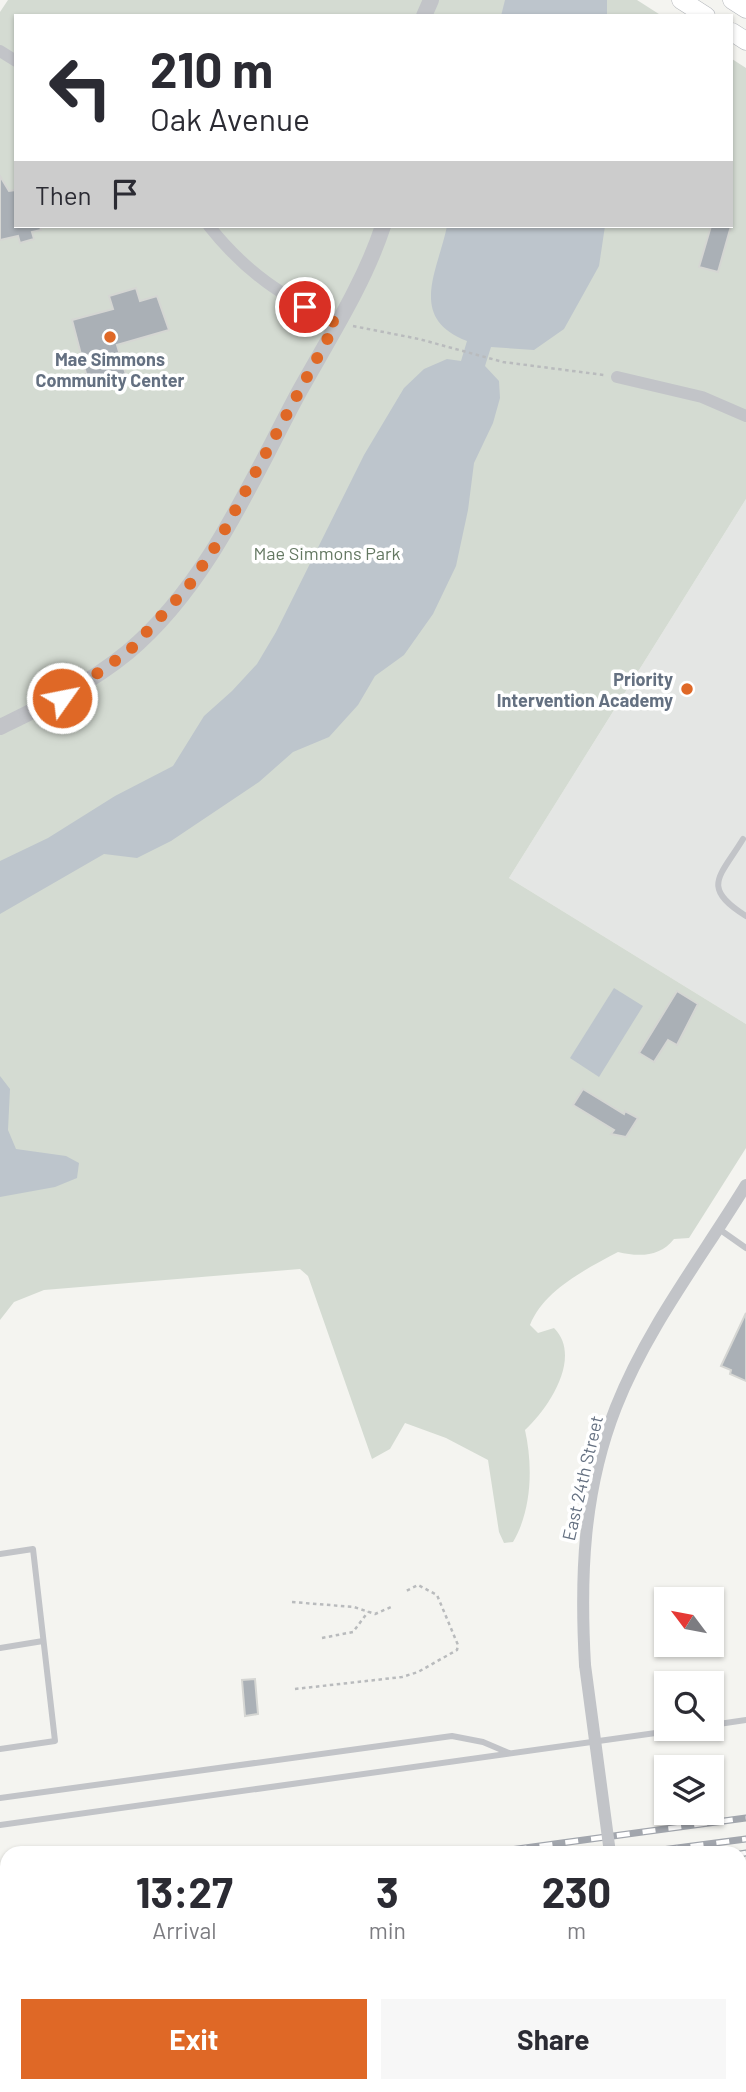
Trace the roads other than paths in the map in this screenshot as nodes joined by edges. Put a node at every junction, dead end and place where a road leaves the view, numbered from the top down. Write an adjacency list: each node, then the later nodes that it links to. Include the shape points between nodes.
1 (681, 0): 2 (main road)
2 (703, 14)
3 (211, 228): 5 (street, via 255,276)
4 (382, 228): 5 (street)
5 (336, 323): 8 (street, via 217,544 158,624 107,668 62,698)
6 (617, 377): 7 (street, via 702,397)
7 (746, 416)
8 (0, 727)
9 (743, 839): 10 (lane, via 717,887 725,903)
10 (746, 916)
11 (746, 1185): 12 (street, East 24th Street)
12 (719, 1229): 13 (lane); 24 (street, East 24th Street, bridge, via 650,1340 616,1408 597,1475 583,1552 585,1665)
13 (746, 1248)
14 (0, 1554): 15 (lane, via 33,1549)
15 (43, 1642): 16 (lane); 20 (lane, via 55,1741)
16 (0, 1648)
17 (746, 1720): 18 (lane)
18 (724, 1723)
19 (654, 1733): 21 (lane)
20 (0, 1749)
21 (511, 1754): 22 (lane, via 484,1742 452,1736); 23 (lane)
22 (0, 1798)
23 (0, 1825)
24 (609, 1846)

